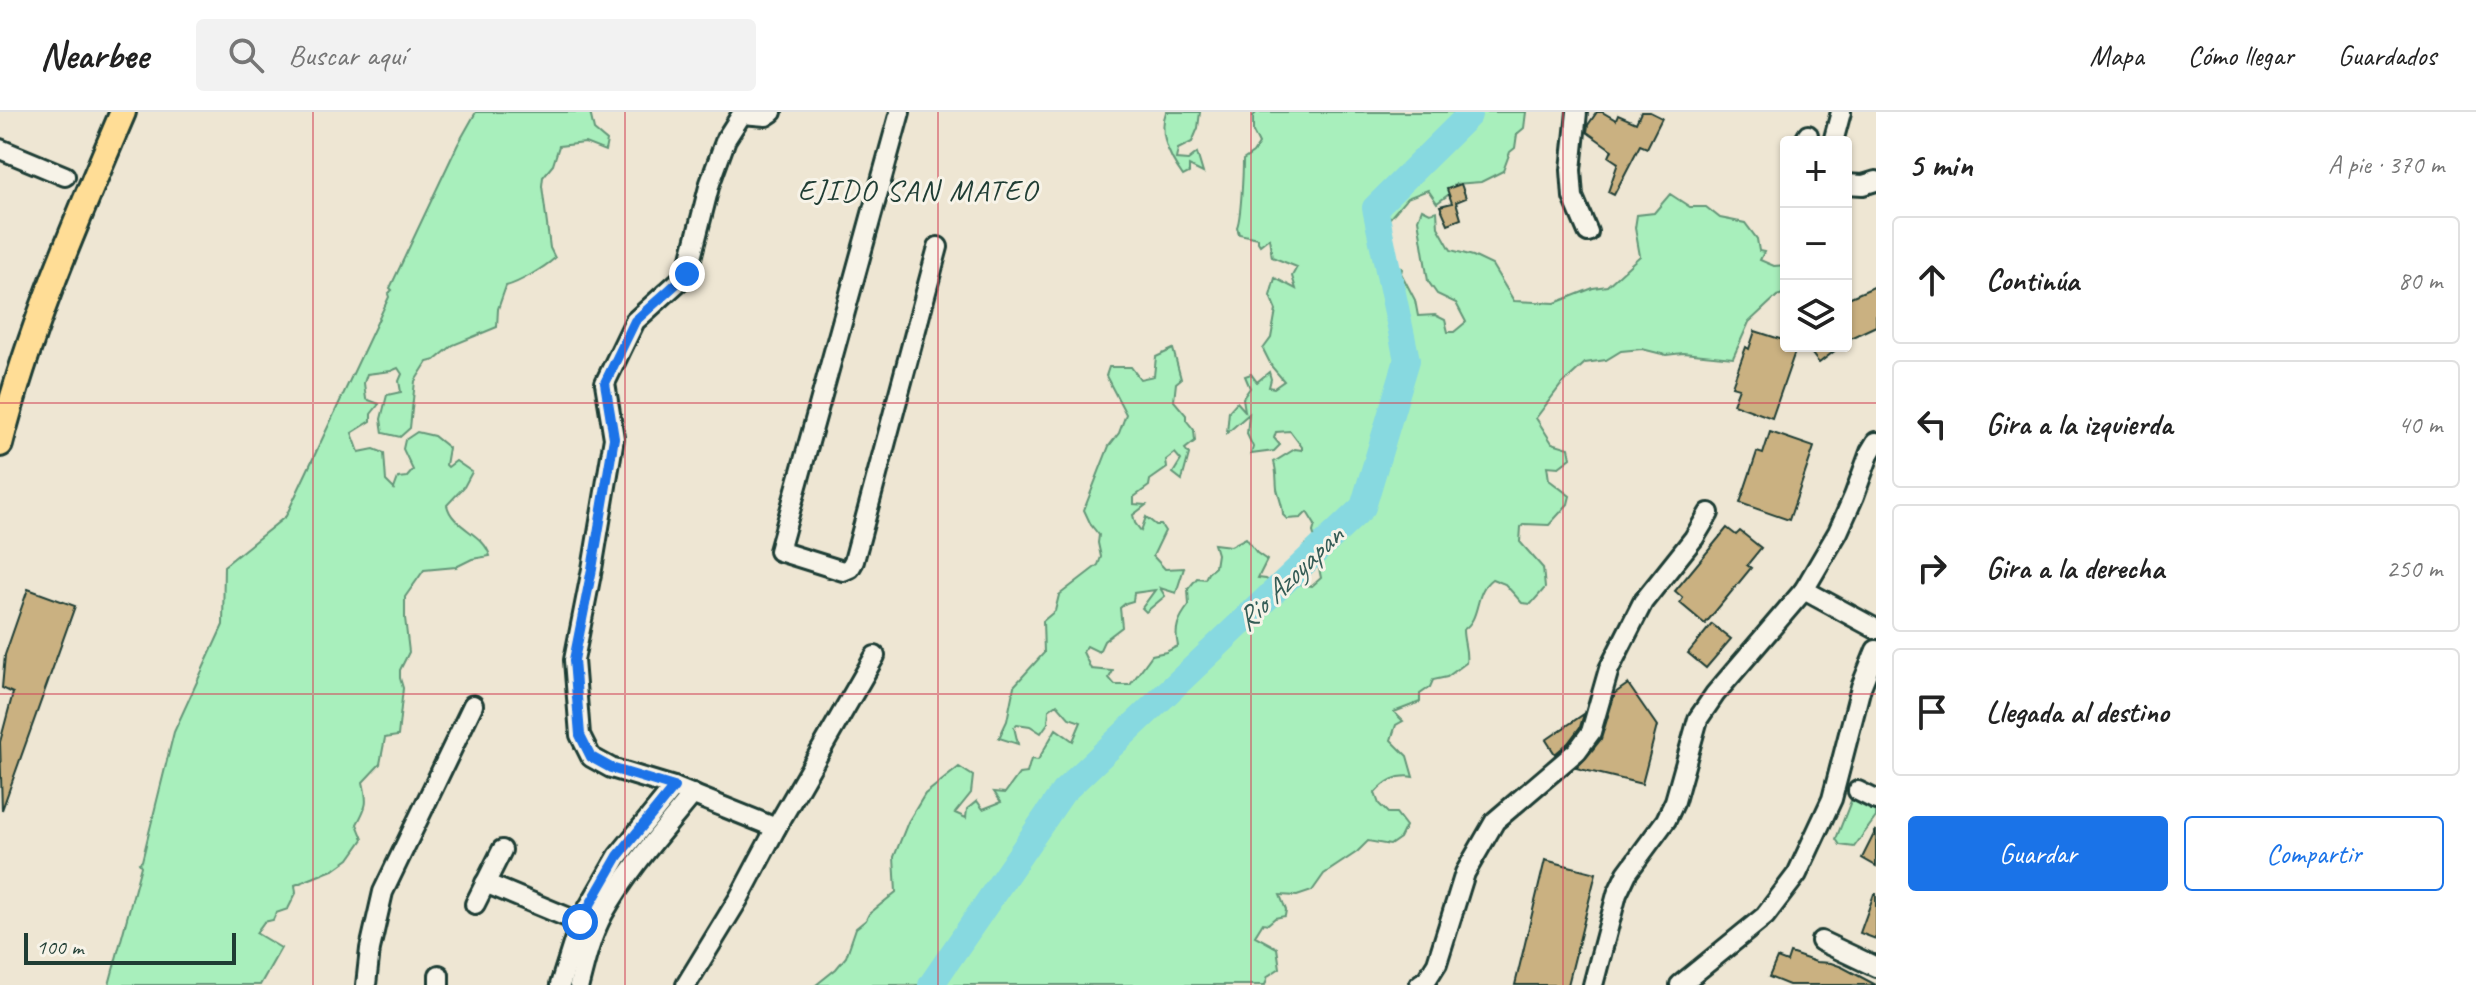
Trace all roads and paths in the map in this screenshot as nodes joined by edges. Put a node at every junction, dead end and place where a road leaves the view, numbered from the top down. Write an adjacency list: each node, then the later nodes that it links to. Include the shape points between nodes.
1 (123, 112): 14 (main road, via 69,239)
2 (772, 112): 23 (street, via 742,114 726,139 687,274 635,321 605,383 614,438 574,660 580,735 591,757)
3 (900, 112): 12 (street, via 779,551 843,571 854,561)
4 (1577, 112): 11 (street, via 1573,197)
5 (1841, 112): 6 (street)
6 (1835, 136)
7 (0, 149): 8 (street)
8 (65, 176)
9 (1876, 181): 10 (street)
10 (1852, 184)
11 (1588, 232)
12 (938, 247)
13 (1876, 442): 16 (street, via 1838,532)
14 (0, 444)
15 (1709, 513): 39 (street, via 1643,602 1609,669 1591,732 1577,751 1495,821 1465,873 1437,963)
16 (1804, 590): 17 (street); 40 (street, via 1698,719 1671,811 1617,894)
17 (1876, 629)
18 (1876, 650): 20 (street)
19 (875, 656): 27 (street)
20 (1861, 687): 21 (street); 34 (street, via 1832,799 1797,874 1765,916)
21 (1876, 702)
22 (473, 705): 35 (street, via 383,892)
23 (674, 787): 25 (street); 31 (street, via 618,856)
24 (1858, 791): 26 (street)
25 (693, 794): 27 (street); 31 (street, via 602,915)
26 (1876, 800)
27 (776, 828): 38 (street)
28 (502, 850): 29 (street)
29 (485, 883): 30 (street); 31 (street)
30 (475, 904)
31 (588, 926): 36 (street); 37 (street)
32 (1821, 941): 33 (street)
33 (1876, 967)
34 (1684, 984)
35 (366, 985)
36 (560, 985)
37 (579, 985)
38 (686, 985)
39 (1419, 985)
40 (1593, 985)

